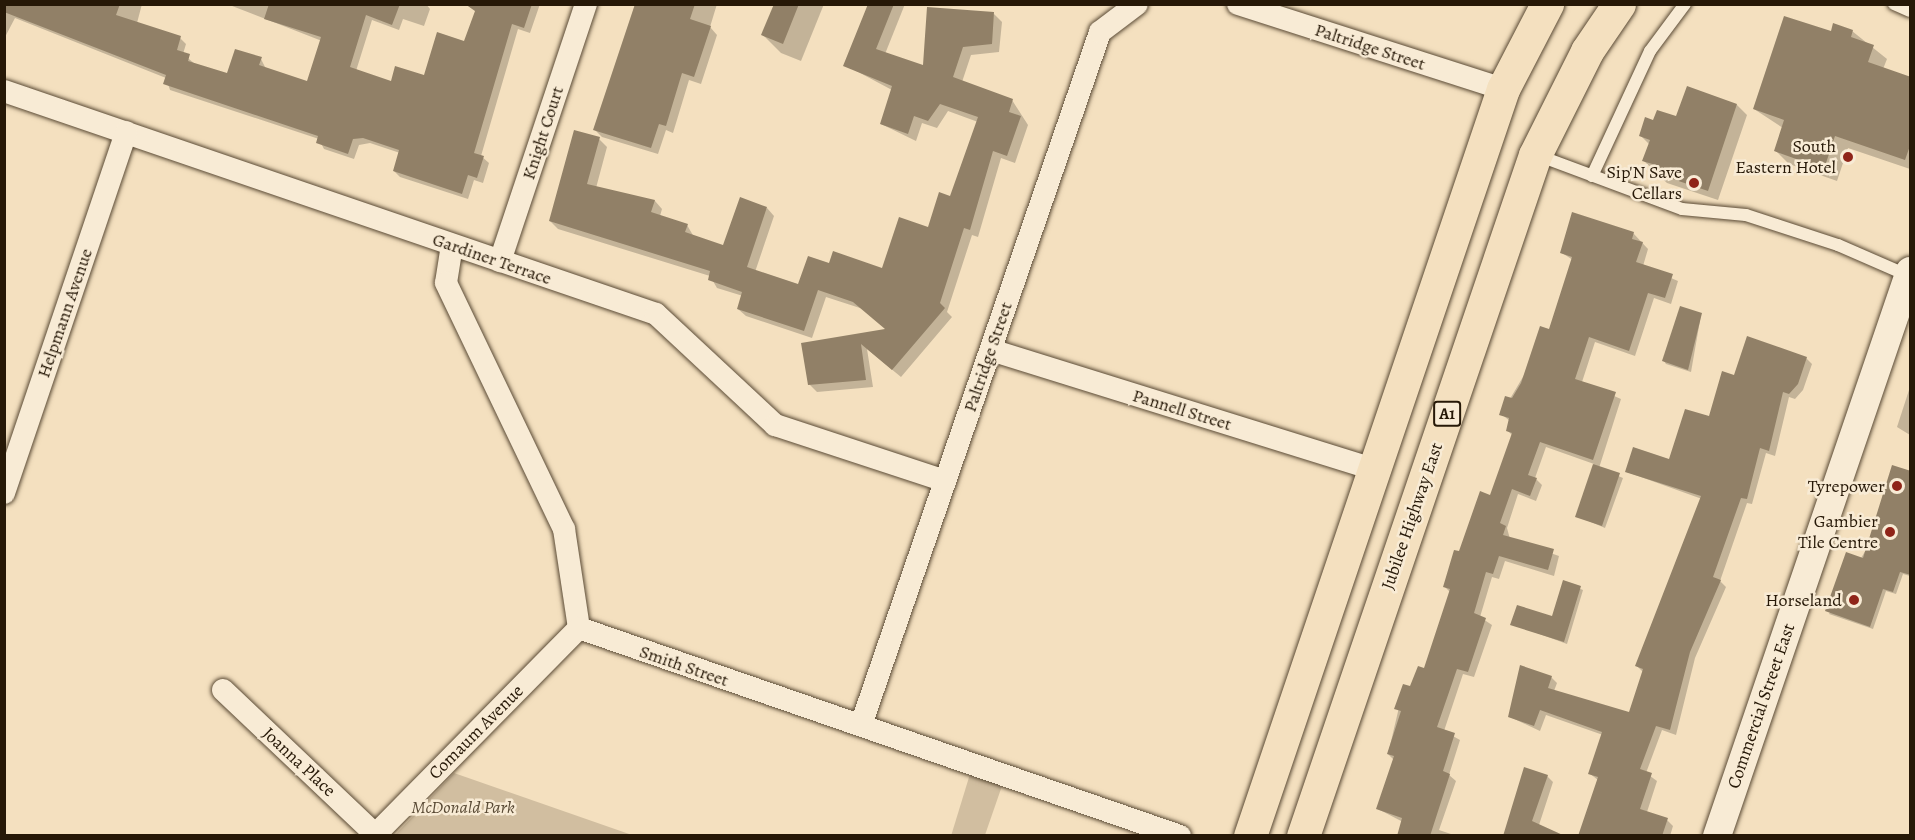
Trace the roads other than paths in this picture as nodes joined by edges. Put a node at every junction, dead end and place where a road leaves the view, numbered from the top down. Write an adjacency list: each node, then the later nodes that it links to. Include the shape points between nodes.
1 (586, 4): 15 (street, Knight Court)
2 (1137, 4): 17 (street, Paltridge Street, via 1100,32)
3 (1238, 4): 9 (street, Paltridge Street)
4 (1547, 4): 9 (highway)
5 (1619, 4): 12 (highway, Jubilee Highway East / A1, via 1587,51)
6 (1685, 4): 13 (lane, via 1650,51)
7 (1894, 4): 8 (lane)
8 (1911, 11)
9 (1503, 89): 18 (highway)
10 (4, 91): 11 (street, Gardiner Terrace)
11 (126, 132): 14 (street, Gardiner Terrace); 20 (street, Helpmann Avenue)
12 (1535, 154): 13 (lane); 23 (highway, Jubilee Highway East / A1)
13 (1592, 176): 16 (lane, via 1682,209 1755,218)
14 (452, 245): 15 (street, Gardiner Terrace); 21 (street, via 446,283 564,529)
15 (500, 261): 19 (street, Gardiner Terrace, via 656,314 775,425)
16 (1910, 273): 30 (street, Commercial Street East)
17 (991, 350): 18 (street, Pannell Street); 19 (street, Paltridge Street)
18 (1372, 470): 22 (highway)
19 (945, 481): 25 (street, Paltridge Street)
20 (4, 492)
21 (579, 628): 25 (street, Smith Street); 26 (street, Comaum Avenue)
22 (1311, 652): 23 (highway); 28 (highway)
23 (1360, 669): 29 (highway, Jubilee Highway East / A1)
24 (224, 690): 26 (street, Joanna Place)
25 (861, 725): 27 (street, Smith Street)
26 (375, 835)
27 (1180, 836)
28 (1250, 836)
29 (1304, 836)
30 (1717, 836)

